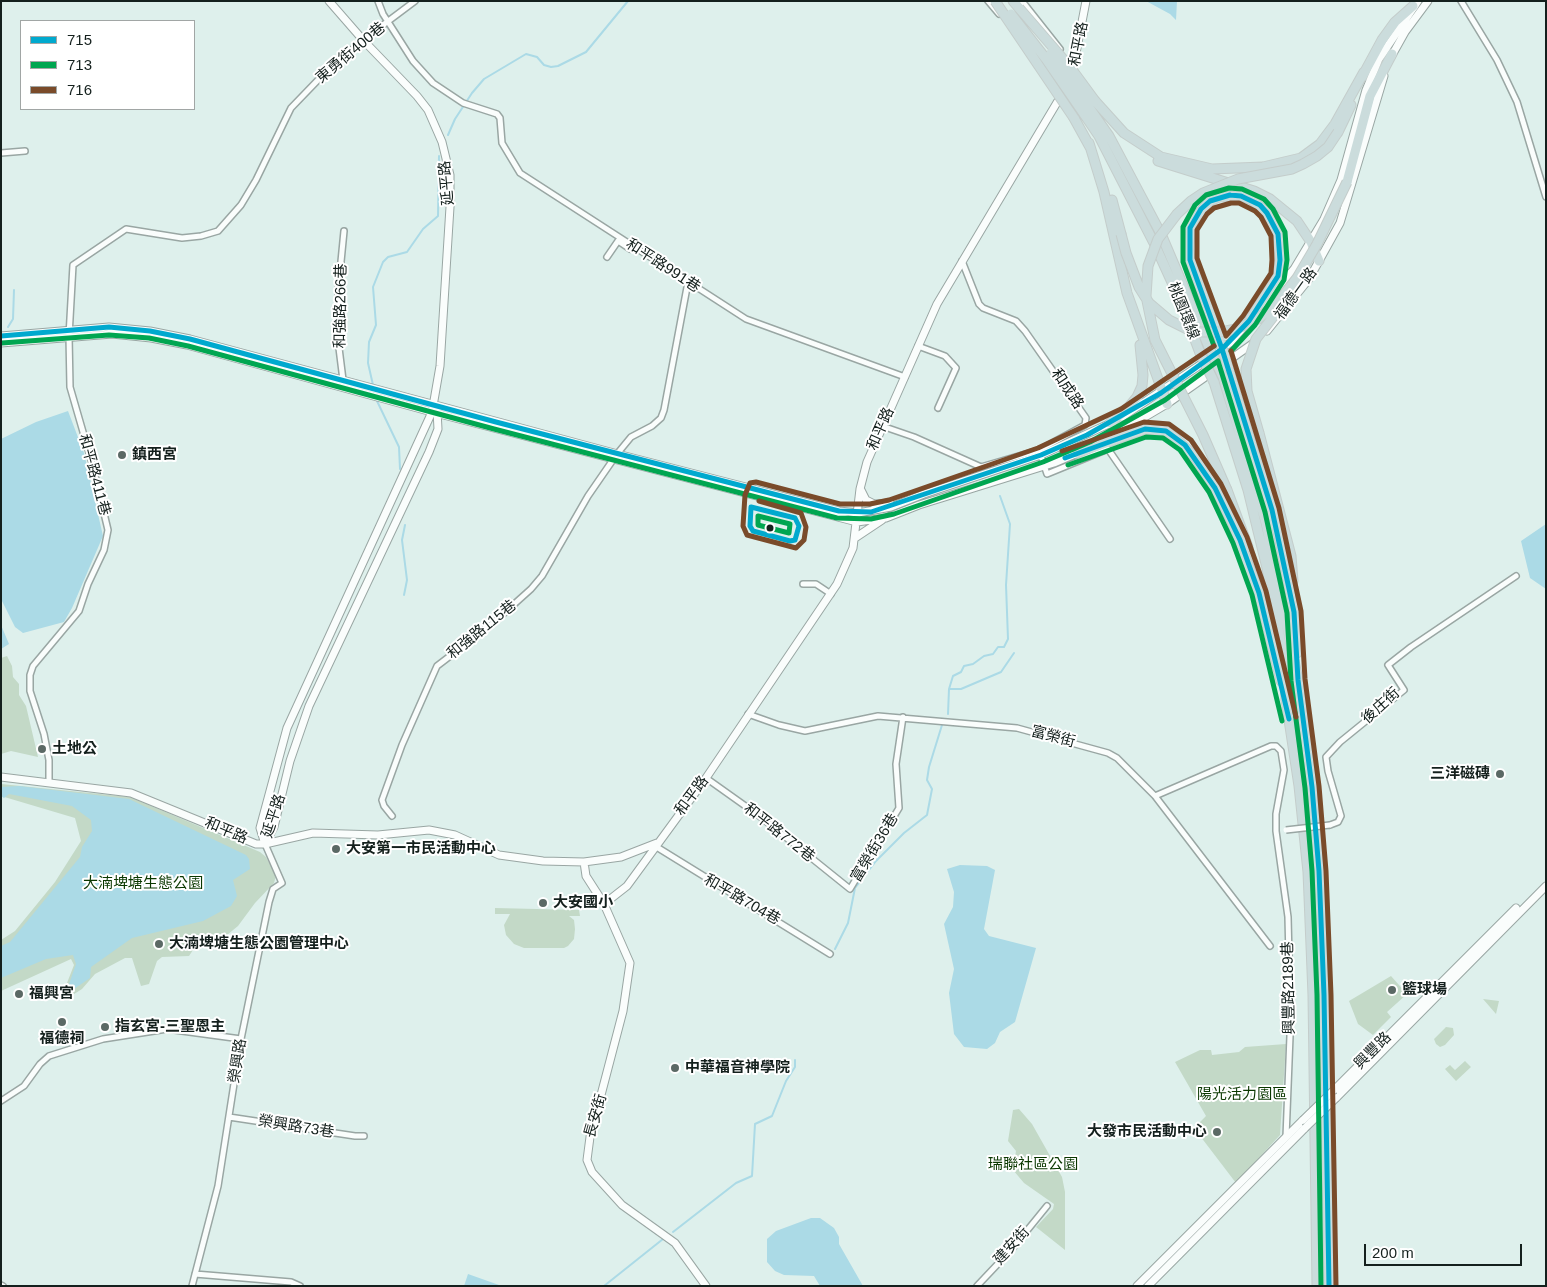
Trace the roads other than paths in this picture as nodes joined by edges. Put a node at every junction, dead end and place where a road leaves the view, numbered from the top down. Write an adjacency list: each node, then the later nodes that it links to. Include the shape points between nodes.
1 (329, 1): 13 (street, 延平路)
2 (378, 1): 12 (street, 和平路991巷)
3 (414, 1): 12 (street, 東勇街400巷)
4 (988, 1): 17 (street)
5 (995, 1): 19 (highway, bridge)
6 (999, 1): 18 (highway, 桃園環線, bridge)
7 (1086, 1): 15 (street, 和平路)
8 (1428, 1): 14 (street, 福德一路)
9 (1462, 1): 23 (street, via 1497,60 1517,102)
10 (1018, 4): 15 (street); 18 (highway, bridge, via 1070,67)
11 (1415, 4): 16 (highway, via 1395,22); 24 (street, 福德一路, via 1379,59 1341,180)
12 (389, 21): 13 (street, 東勇街400巷); 33 (street, 和平路991巷, via 422,72 433,83 465,104 497,114 502,143 520,172)
13 (363, 40): 26 (street, 東勇街400巷, via 302,94 291,108 256,180 241,205 218,231); 45 (street, 延平路, via 406,82 428,110 442,142 450,175)
14 (1392, 54): 22 (highway, via 1370,96); 28 (street, 福德一路, via 1340,222)
15 (1075, 69): 17 (street, 和平路)
16 (1364, 72): 18 (highway, via 1320,144 1301,158 1263,167 1212,169 1161,156); 61 (highway, bridge, via 1338,132 1318,156 1292,169 1238,179 1191,200 1158,239 1148,266 1146,296 1155,340 1227,490 1245,536)
17 (1062, 97): 31 (street, 和平路)
18 (1088, 106): 27 (highway, via 1138,149 1173,167 1254,191 1270,199 1296,221); 64 (highway, 桃園環線, bridge, via 1109,136 1161,234 1223,377 1266,523); 65 (highway, 桃園環線, bridge, via 1099,136 1154,243 1214,382 1248,490 1267,568 1284,660)
19 (1088, 143): 22 (highway, bridge, via 1104,175 1126,254 1139,287 1149,303 1169,320 1201,332 1236,328 1258,319 1278,302 1317,244); 34 (highway, via 1104,192)
20 (1, 152): 21 (street)
21 (25, 152)
22 (1347, 182): 63 (highway, bridge, via 1328,234 1302,279 1256,340 1248,362 1247,391 1291,556)
23 (1546, 197)
24 (1318, 230): 27 (street, 福德一路); 28 (street, via 1317,239)
25 (344, 232): 41 (street, 和強路266巷, via 338,292)
26 (182, 238): 36 (street, 和平路411巷, via 126,229 77,261 73,265)
27 (1311, 242): 32 (highway); 35 (street, 福德一路, via 1272,296)
28 (1330, 242): 32 (street, 福德一路)
29 (630, 249): 30 (street, via 618,241)
30 (606, 257)
31 (962, 261): 39 (street, 和平路); 48 (street, 和成路, via 979,304 1016,321 1026,331 1086,418 1085,425)
32 (1319, 261): 43 (street, 福德一路, via 1285,310 1254,342)
33 (688, 282): 40 (street, 和平路991巷, via 746,320); 50 (street, via 661,418 631,438)
34 (1135, 318): 42 (highway); 46 (highway, via 1141,350 1142,386 1128,408)
35 (1249, 321): 42 (street, 福德一路, via 1230,343); 63 (highway, bridge, via 1278,276 1278,234 1267,213 1252,200 1241,196 1219,197 1210,201 1190,228 1190,260 1220,340 1276,527)
36 (69, 333): 37 (street); 38 (street); 41 (street, via 151,338); 70 (street, 和平路411巷, via 70,387 108,530 104,550 79,612 33,666 30,675 30,691 49,760)
37 (1, 336)
38 (1, 343)
39 (918, 346): 40 (street, 和平路); 44 (street, via 946,356 956,368)
40 (905, 377): 47 (street, 和平路)
41 (342, 383): 45 (street)
42 (1161, 393): 43 (highway); 46 (street, 福德一路)
43 (1167, 404): 49 (street, 福德一路)
44 (938, 408)
45 (435, 410): 50 (street); 74 (street, 延平路, via 438,429 431,448 309,706 290,761 274,827); 74 (street, 延平路, via 287,728 260,828)
46 (1110, 424): 48 (street, 福德一路)
47 (882, 426): 48 (street, via 981,467); 52 (street, 和平路)
48 (1040, 453): 51 (street); 53 (street, 福德一路)
49 (1077, 453): 51 (street, 福德一路); 61 (highway, via 1145,429 1166,431 1174,437 1195,457 1215,488 1236,531)
50 (615, 457): 54 (street, 福德一路); 56 (street); 72 (street, 和強路115巷, via 588,496 542,576 492,624 437,666 382,800)
51 (1044, 466): 55 (street, 福德一路); 58 (street, via 1047,474 1108,449)
52 (860, 489): 53 (street, via 866,500 878,505); 54 (street, 和平路)
53 (924, 494): 54 (street, 福德一路, via 891,507)
54 (858, 513): 56 (street, 和平路)
55 (886, 518): 56 (street, 福德一路); 57 (street)
56 (857, 522): 57 (street, 和平路)
57 (855, 538): 62 (street, 和平路, via 847,566)
58 (1170, 539)
59 (1516, 576): 73 (street, 後庄街, bridge, via 1388,665 1404,690 1326,757 1341,816 1338,822)
60 (803, 584): 62 (street, via 816,584)
61 (1259, 593): 65 (highway)
62 (831, 594): 66 (street, 和平路)
63 (1294, 612): 64 (highway)
64 (1298, 680): 101 (highway, 桃園環線, via 1319,871)
65 (1286, 700): 100 (highway, 桃園環線, via 1308,872)
66 (748, 714): 67 (street, 富榮街, via 805,731 864,717); 69 (street, 和平路)
67 (903, 718): 71 (street, 富榮街, via 1017,728 1108,753 1118,758); 79 (street, 富榮街36巷, via 896,764 899,808)
68 (1, 777): 70 (street, 和平路)
69 (706, 778): 75 (street, 和平路); 79 (street, 和平路772巷)
70 (49, 783): 74 (street, 和平路, via 131,793 256,844)
71 (1155, 796): 73 (street, via 1276,746 1281,751 1284,765); 81 (street, 富榮街)
72 (392, 816)
73 (1276, 830): 88 (street, 興豐路2189巷, via 1288,916 1290,1036)
74 (265, 844): 76 (street, 和平路, via 313,833 378,835 429,830 455,835 499,854 543,861); 83 (street, 榮興路, via 282,883 273,889 269,902)
75 (656, 844): 76 (street, 和平路, via 621,857); 80 (street, 和平路, via 627,886); 82 (street, 和平路704巷)
76 (584, 862): 80 (street, via 586,876)
77 (1546, 881): 84 (street, 興豐路)
78 (1546, 886): 84 (street, 興豐路)
79 (850, 889)
80 (604, 904): 96 (street, 長安街, via 630,963 623,1011 587,1160 592,1172 622,1205 675,1243)
81 (1270, 946)
82 (830, 954)
83 (241, 1039): 85 (street, via 168,1029 103,1039 49,1056 24,1086); 86 (street, 榮興路)
84 (1335, 1094): 88 (street, 興豐路, bridge); 89 (street, 興豐路, bridge)
85 (1, 1101)
86 (229, 1117): 87 (street, 榮興路73巷); 91 (street, 榮興路, via 218,1186)
87 (364, 1136)
88 (1286, 1137): 89 (street, 興豐路2189巷); 98 (street, 興豐路)
89 (1286, 1147): 99 (street, 興豐路)
90 (1047, 1206): 97 (street, 建安街)
91 (196, 1274): 92 (street); 93 (street, 榮興路)
92 (259, 1279): 94 (street); 95 (street)
93 (192, 1286)
94 (258, 1286)
95 (300, 1286)
96 (706, 1286)
97 (977, 1286)
98 (1137, 1286)
99 (1148, 1286)
100 (1318, 1286)
101 (1329, 1286)

